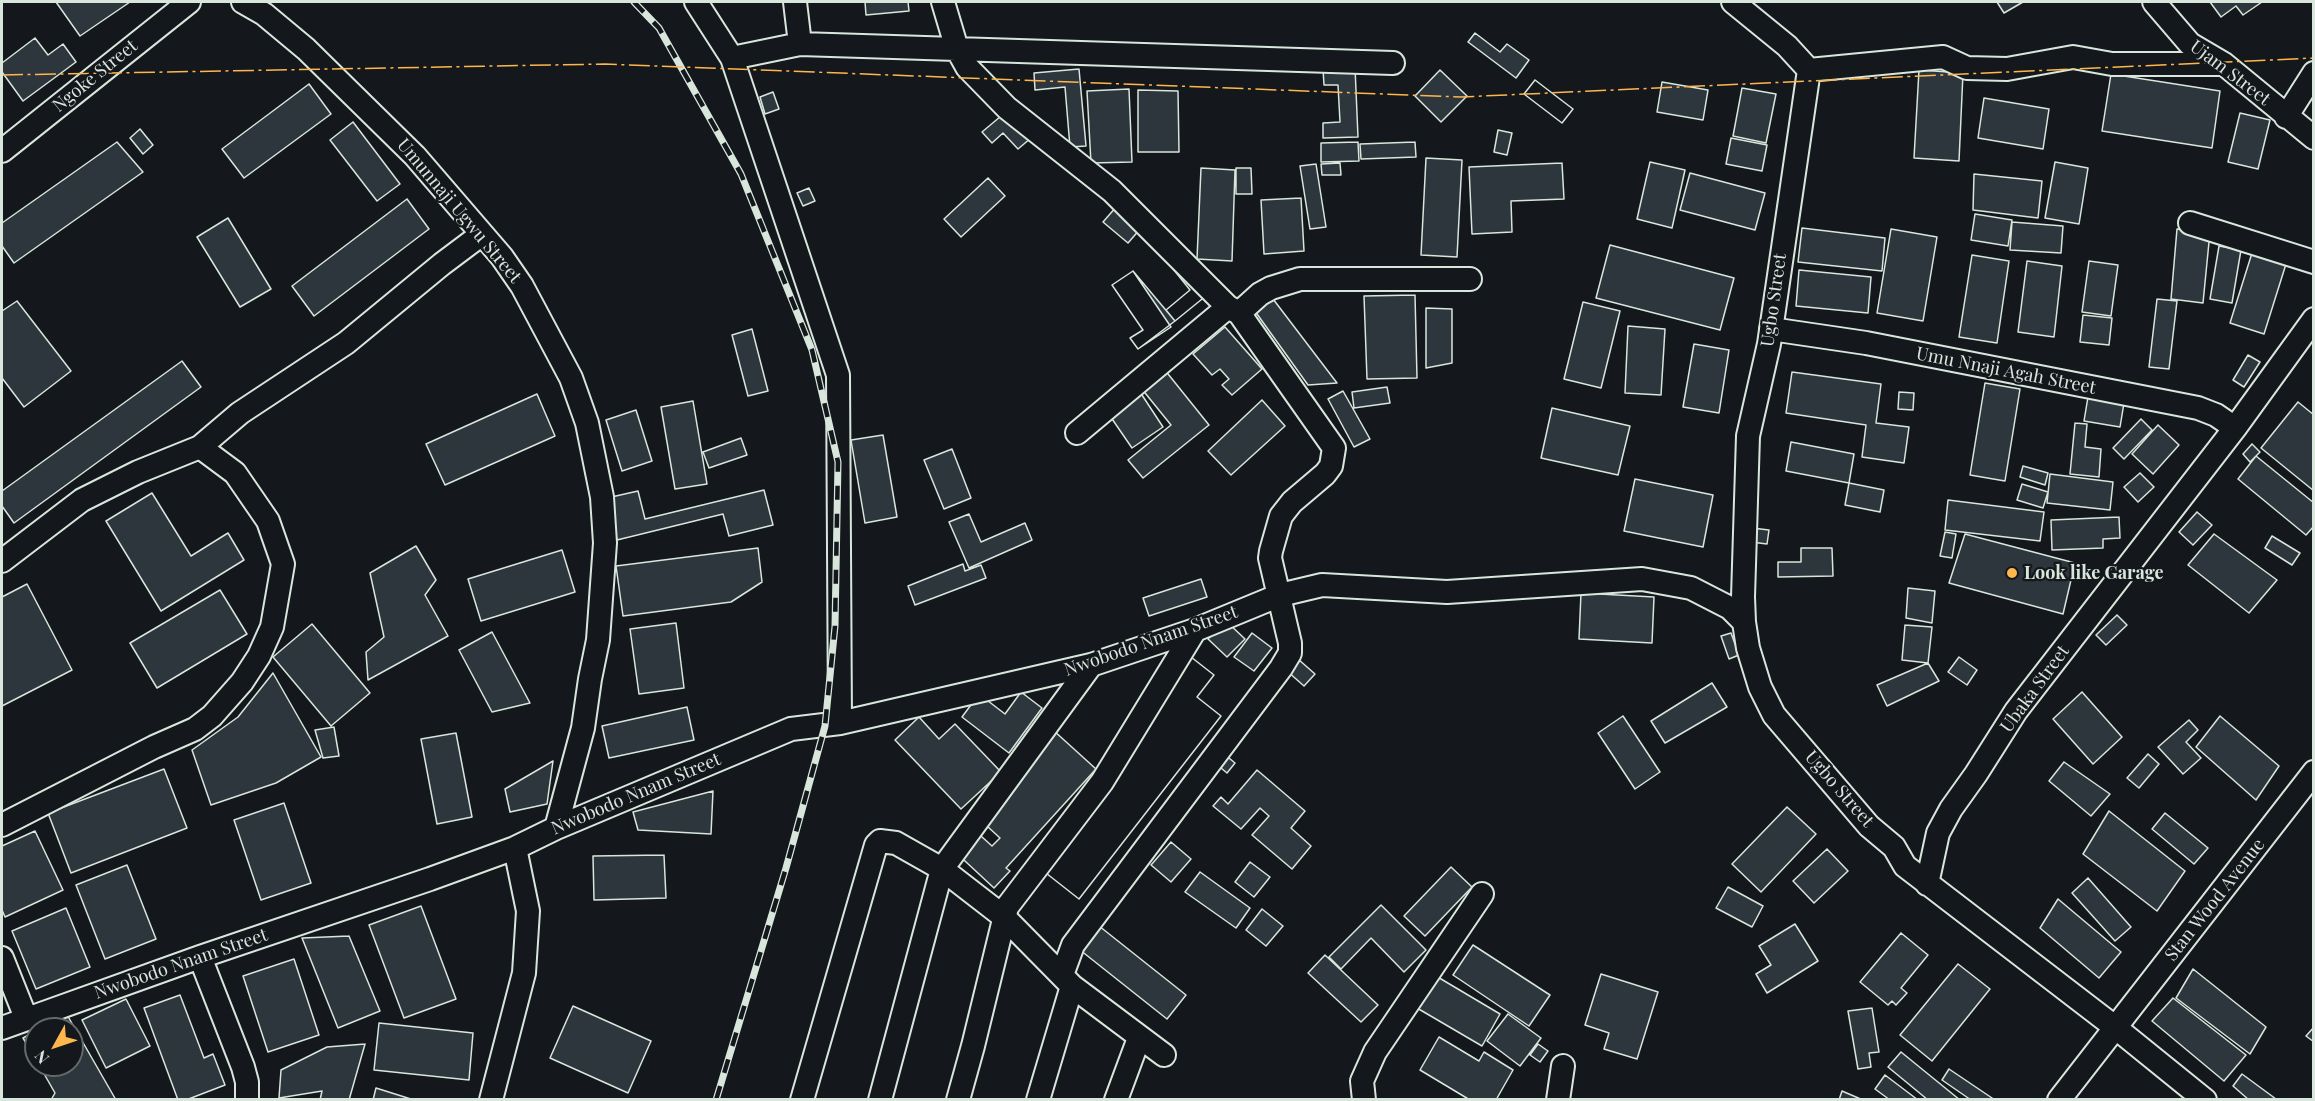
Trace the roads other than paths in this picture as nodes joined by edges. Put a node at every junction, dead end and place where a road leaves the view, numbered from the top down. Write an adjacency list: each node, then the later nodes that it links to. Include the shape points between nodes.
1 (189, 2): 17 (street, Ngoke Street)
2 (243, 2): 19 (street, Umunnaji Ugwu Street, via 306,49 363,104 415,156)
3 (696, 2): 10 (street)
4 (795, 2): 8 (street)
5 (943, 2): 9 (street)
6 (1733, 2): 13 (street, via 1787,46)
7 (2154, 2): 12 (street, Ujam Street, via 2190,44)
8 (800, 44): 9 (street); 10 (street)
9 (957, 49): 11 (street); 22 (street, via 967,67 1007,108 1112,191)
10 (732, 58): 33 (street, via 838,375)
11 (1393, 63)
12 (2223, 64): 13 (street, via 2112,64 2073,57 2007,69 1967,68 1943,57); 15 (street, Ujam Street)
13 (1809, 70): 24 (street, Ugbo Street)
14 (2313, 73): 15 (street)
15 (2286, 117): 16 (street, Ujam Street)
16 (2313, 138)
17 (2, 152)
18 (2190, 223): 20 (street)
19 (482, 234): 27 (street, via 346,343 240,413); 36 (street, Umunnaji Ugwu Street, via 522,286 571,378 587,423 602,497 605,543 598,640 583,729)
20 (2313, 262)
21 (1470, 279): 22 (street, via 1300,279 1271,288)
22 (1233, 310): 26 (street); 29 (street, via 1334,448 1326,474 1281,516 1270,558)
23 (2313, 319): 25 (street, Ubaka Street)
24 (1771, 329): 25 (street, Umu Nnaji Agah Street, via 1866,343 2198,408); 30 (street, Ugbo Street, via 1748,436)
25 (2235, 428): 39 (street, Ubaka Street, via 2016,711 1938,833)
26 (1077, 434)
27 (200, 447): 28 (street, via 82,500); 35 (street, via 235,473 268,521 283,564 272,627 259,656 242,682 195,729)
28 (2, 561)
29 (1280, 595): 30 (street, Nwobodo Nnam Street, via 1322,585 1447,592 1642,579 1691,588 1730,608); 31 (street, Nwobodo Nnam Street); 44 (street, via 1290,653 1073,945)
30 (1743, 622): 39 (street, Ugbo Street, via 1760,687 1774,715 1869,826 1894,847 1905,866)
31 (1195, 630): 32 (street, Nwobodo Nnam Street); 41 (street, via 1102,782 1011,900)
32 (1091, 665): 33 (street, Nwobodo Nnam Street); 38 (street)
33 (840, 723): 36 (street, Nwobodo Nnam Street, via 790,729)
34 (2313, 772): 49 (street, Stan Wood Avenue)
35 (2, 825)
36 (556, 828): 37 (street, Nwobodo Nnam Street)
37 (515, 848): 42 (street, Nwobodo Nnam Street); 55 (street, via 528,911 524,973)
38 (942, 869): 41 (street); 56 (street, via 896,843 880,841 876,845); 57 (street)
39 (1927, 884): 49 (street)
40 (1482, 894): 60 (street, via 1375,1052 1362,1081)
41 (1004, 917): 44 (street); 58 (street)
42 (200, 957): 46 (street, Nwobodo Nnam Street); 54 (street, via 243,1067)
43 (2, 958): 45 (street)
44 (1067, 980): 50 (street); 59 (street)
45 (26, 1017)
46 (29, 1017)
47 (24, 1019): 48 (street, Nwobodo Nnam Street)
48 (2, 1028)
49 (2116, 1028): 62 (street, Stan Wood Avenue); 63 (street)
50 (1139, 1038): 51 (street); 53 (street)
51 (1164, 1055)
52 (1563, 1066): 61 (street)
53 (1120, 1098)
54 (247, 1100)
55 (491, 1100)
56 (802, 1100)
57 (879, 1100)
58 (958, 1100)
59 (1038, 1100)
60 (1364, 1100)
61 (1558, 1100)
62 (2059, 1100)
63 (2205, 1100)

